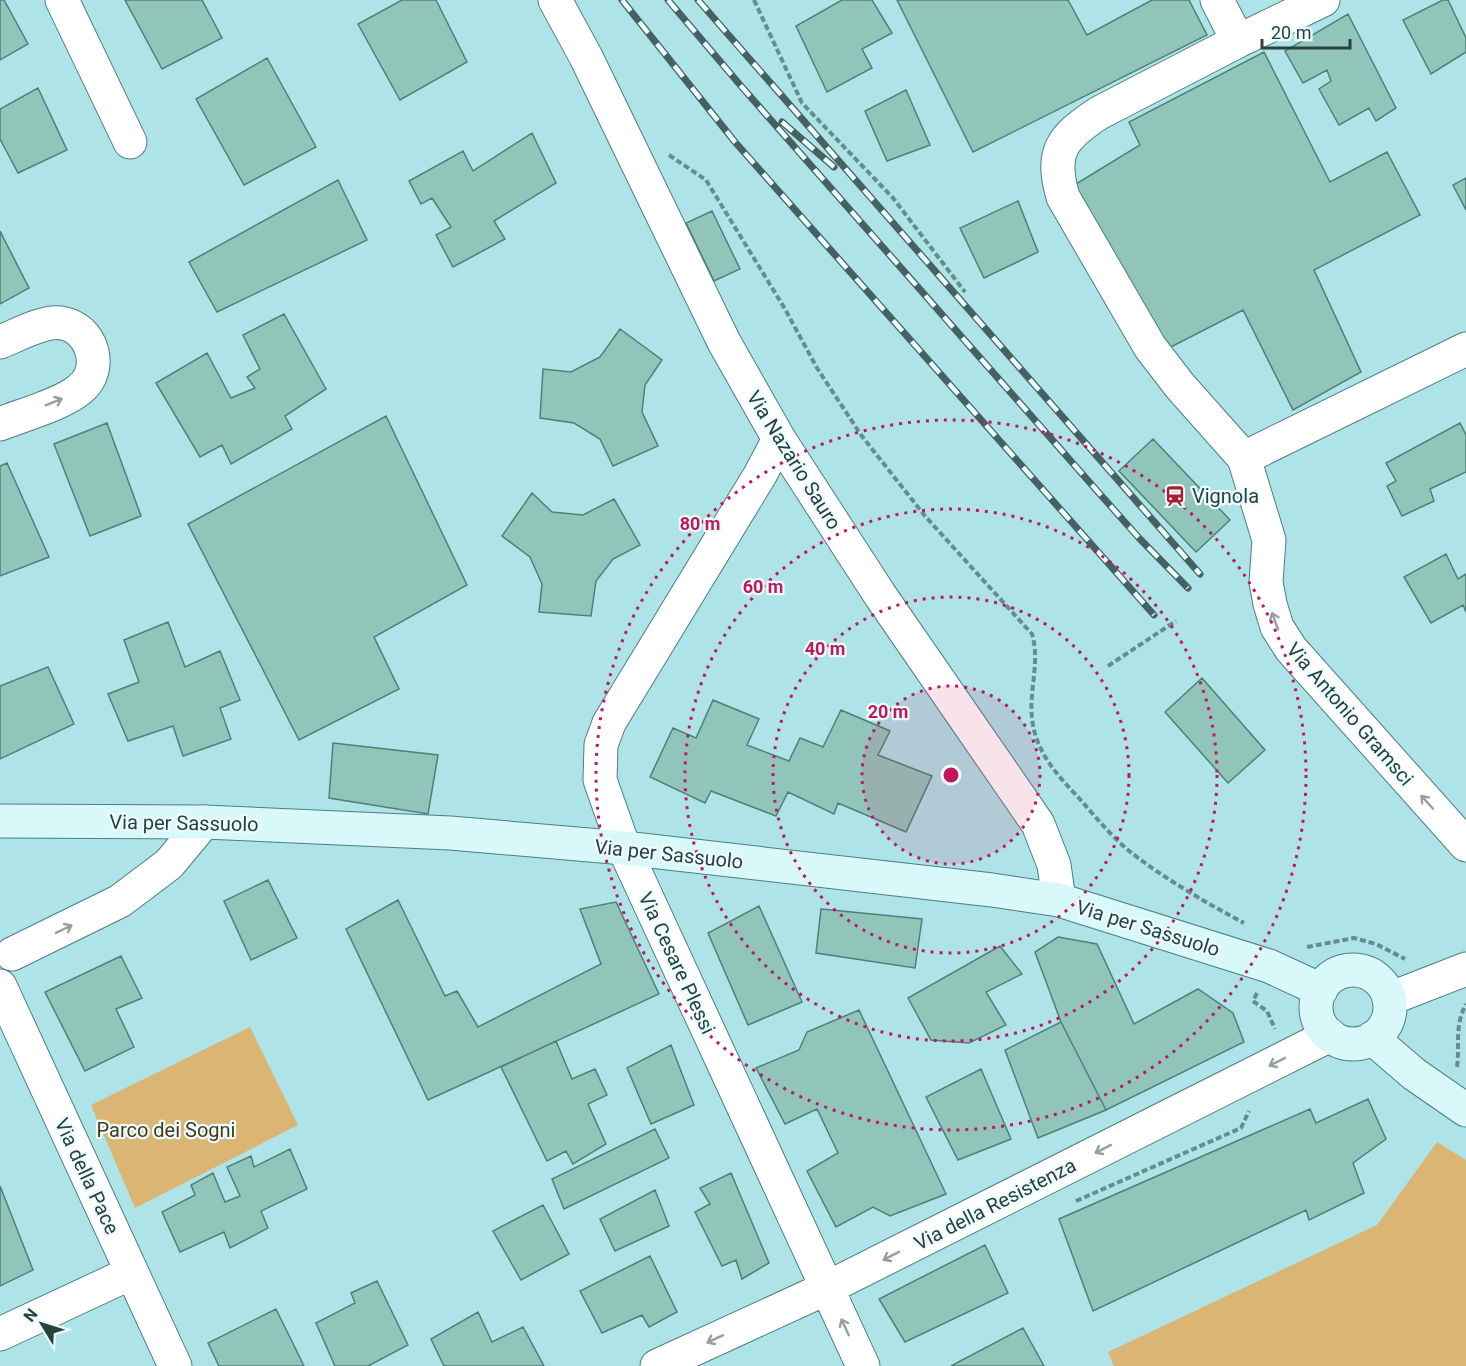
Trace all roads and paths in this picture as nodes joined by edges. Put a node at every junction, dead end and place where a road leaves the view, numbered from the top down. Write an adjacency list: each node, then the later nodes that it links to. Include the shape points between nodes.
1 (62, 0): 7 (street)
2 (555, 0): 13 (street, Via Nazario Sauro, via 724,342)
3 (754, 0): 9 (path, via 802,103 893,198)
4 (1217, 0): 6 (street)
5 (1323, 0): 6 (street)
6 (1238, 41): 14 (street, via 1084,123 1059,150 1058,181 1063,197 1150,347)
7 (130, 142)
8 (661, 150): 22 (path, via 706,180 861,435 925,516 1032,634 1036,652 1033,726 1047,761 1129,851)
9 (965, 292)
10 (0, 342): 12 (street, one-way to 10, via 81,389 91,376 94,360 91,345 83,334 61,322 48,323)
11 (1466, 349): 14 (street)
12 (0, 424)
13 (778, 440): 20 (street, Via Cesare Plessi, via 760,476 609,723 601,745 600,780); 21 (street, Via Nazario Sauro, via 1038,824 1054,865)
14 (1245, 458): 19 (street, Via Antonio Gramsci, one-way to 14, via 1291,649 1277,627 1266,582 1266,524)
15 (1176, 621): 16 (path)
16 (1108, 666)
17 (0, 821): 18 (main road, Via per Sassuolo)
18 (204, 822): 20 (main road, Via per Sassuolo, via 450,833); 24 (street, one-way to 18, via 120,901 169,864)
19 (1466, 845)
20 (624, 848): 21 (main road, Via per Sassuolo); 35 (street, Via Cesare Plessi)
21 (1059, 900): 28 (main road, Via per Sassuolo, via 1269,966)
22 (1252, 927)
23 (1300, 946): 25 (path, via 1354,938)
24 (4, 957)
25 (1414, 961)
26 (1466, 969): 29 (street)
27 (0, 986): 34 (street, Via della Pace)
28 (1321, 990): 29 (main road, via 1336,974 1358,970 1378,980); 31 (main road, via 1317,1014)
29 (1389, 999): 32 (main road, via 1387,1021)
30 (1466, 1003): 33 (path, via 1457,1037)
31 (1329, 1035): 32 (main road, via 1350,1043); 35 (street, Via della Resistenza, one-way to 35)
32 (1372, 1038): 33 (main road)
33 (1454, 1102)
34 (131, 1273): 36 (street); 37 (street, Via della Pace)
35 (827, 1288): 38 (street, Via della Resistenza, one-way to 38); 39 (street, Via Cesare Plessi, one-way to 35)
36 (0, 1334)
37 (175, 1366)
38 (657, 1366)
39 (863, 1366)

